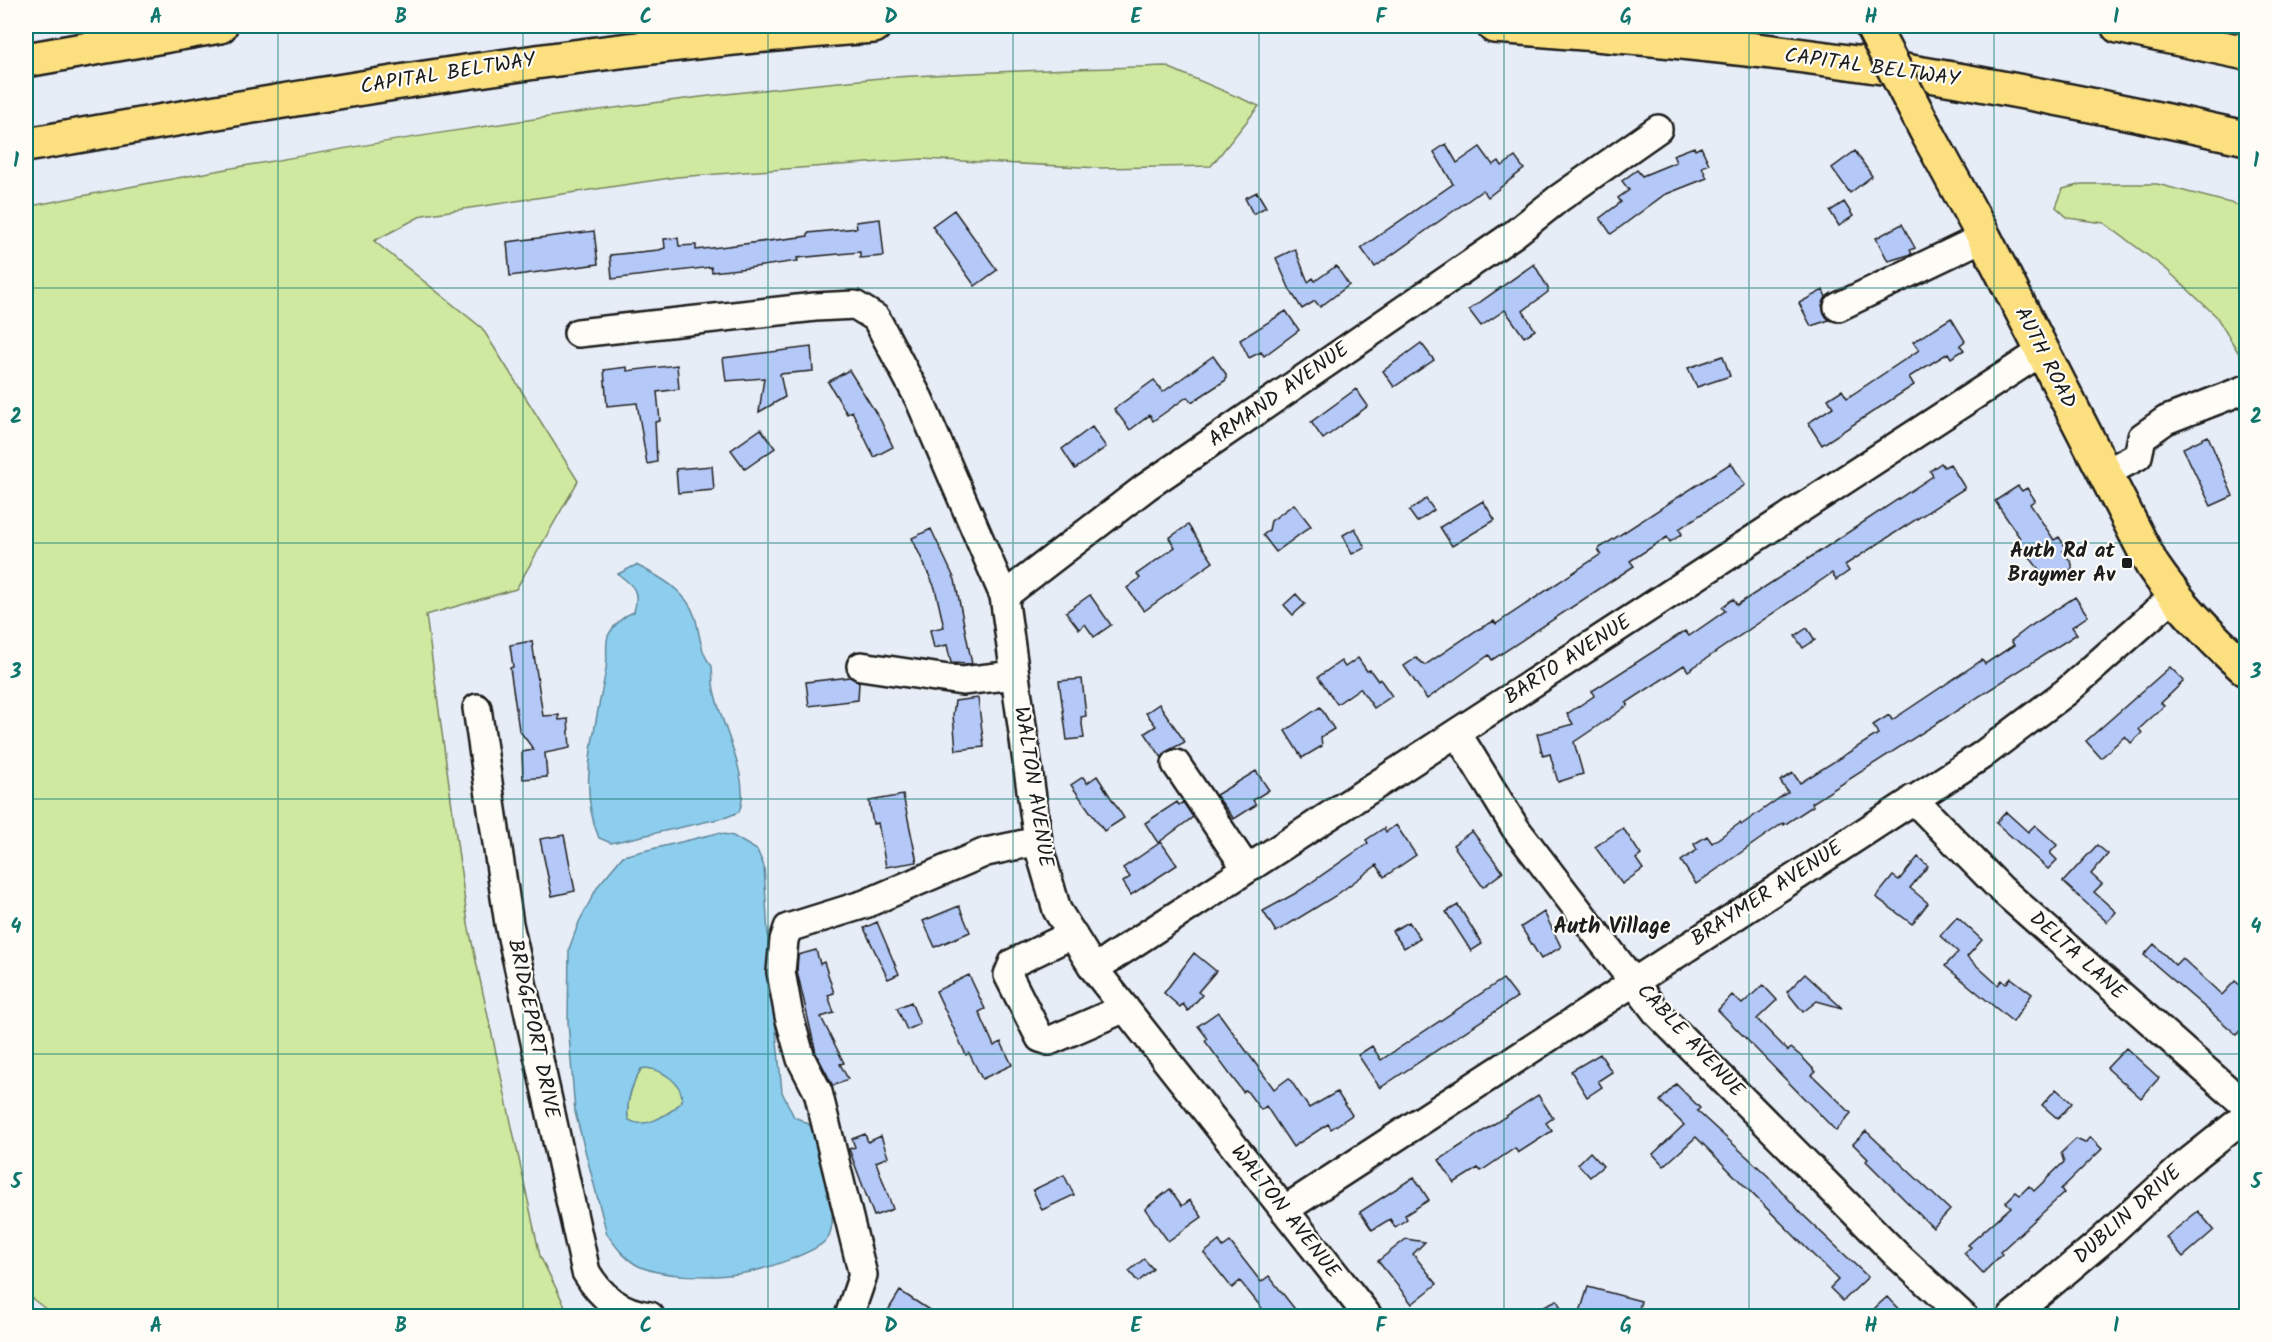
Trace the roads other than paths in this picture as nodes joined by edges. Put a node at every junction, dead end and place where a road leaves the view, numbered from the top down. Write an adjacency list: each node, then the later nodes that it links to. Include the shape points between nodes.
1 (219, 26): 7 (main road)
2 (874, 26): 10 (main road, CAPITAL BELTWAY, via 677,42 529,62)
3 (1494, 26): 9 (main road, CAPITAL BELTWAY, via 1725,47 1880,67)
4 (1872, 26): 11 (main road, AUTH ROAD, bridge)
5 (2118, 26): 6 (main road)
6 (2247, 53)
7 (26, 60)
8 (1658, 129): 17 (street, ARMAND AVENUE, via 1514,234 1146,487)
9 (2247, 138)
10 (26, 145)
11 (1984, 237): 12 (street); 14 (main road, AUTH ROAD)
12 (1838, 307)
13 (578, 333): 17 (street, WALTON AVENUE, via 855,305 876,318 886,332)
14 (2042, 352): 16 (main road, AUTH ROAD); 23 (street, BARTO AVENUE)
15 (2247, 388): 16 (street, via 2166,420 2142,437 2138,456)
16 (2104, 474): 18 (main road, AUTH ROAD, via 2152,566)
17 (1004, 596): 21 (street, WALTON AVENUE)
18 (2173, 597): 20 (main road, AUTH ROAD); 25 (street, BRAYMER AVENUE, via 2026,723)
19 (861, 666): 21 (street, via 941,680)
20 (2247, 669)
21 (1015, 675): 26 (street, WALTON AVENUE)
22 (477, 708): 35 (street, BRIDGEPORT DRIVE, via 509,924 586,1272 599,1293)
23 (1457, 733): 27 (street, BARTO AVENUE); 30 (street, CABLE AVENUE, via 1516,829)
24 (1176, 764): 27 (street)
25 (1913, 799): 30 (street, BRAYMER AVENUE); 32 (street, DELTA LANE, via 2000,888)
26 (1038, 841): 28 (street, WALTON AVENUE, via 1057,910); 37 (street, via 986,852 865,904 788,928 781,972 789,1016 801,1059 818,1092 862,1275)
27 (1246, 868): 29 (street, BARTO AVENUE)
28 (1073, 934): 29 (street, WALTON AVENUE); 31 (street, via 1012,963 1008,975 1040,1038 1049,1041)
29 (1095, 969): 31 (street, WALTON AVENUE)
30 (1634, 981): 34 (street, BRAYMER AVENUE); 39 (street, CABLE AVENUE, via 1658,1014 1701,1058)
31 (1125, 1008): 34 (street, WALTON AVENUE)
32 (2247, 1106)
33 (2247, 1116): 40 (street, DUBLIN DRIVE, via 2182,1167)
34 (1284, 1210): 38 (street, WALTON AVENUE)
35 (645, 1316): 36 (street, BRIDGEPORT DRIVE)
36 (650, 1317)
37 (849, 1317)
38 (1368, 1317)
39 (1963, 1317)
40 (2012, 1317)

